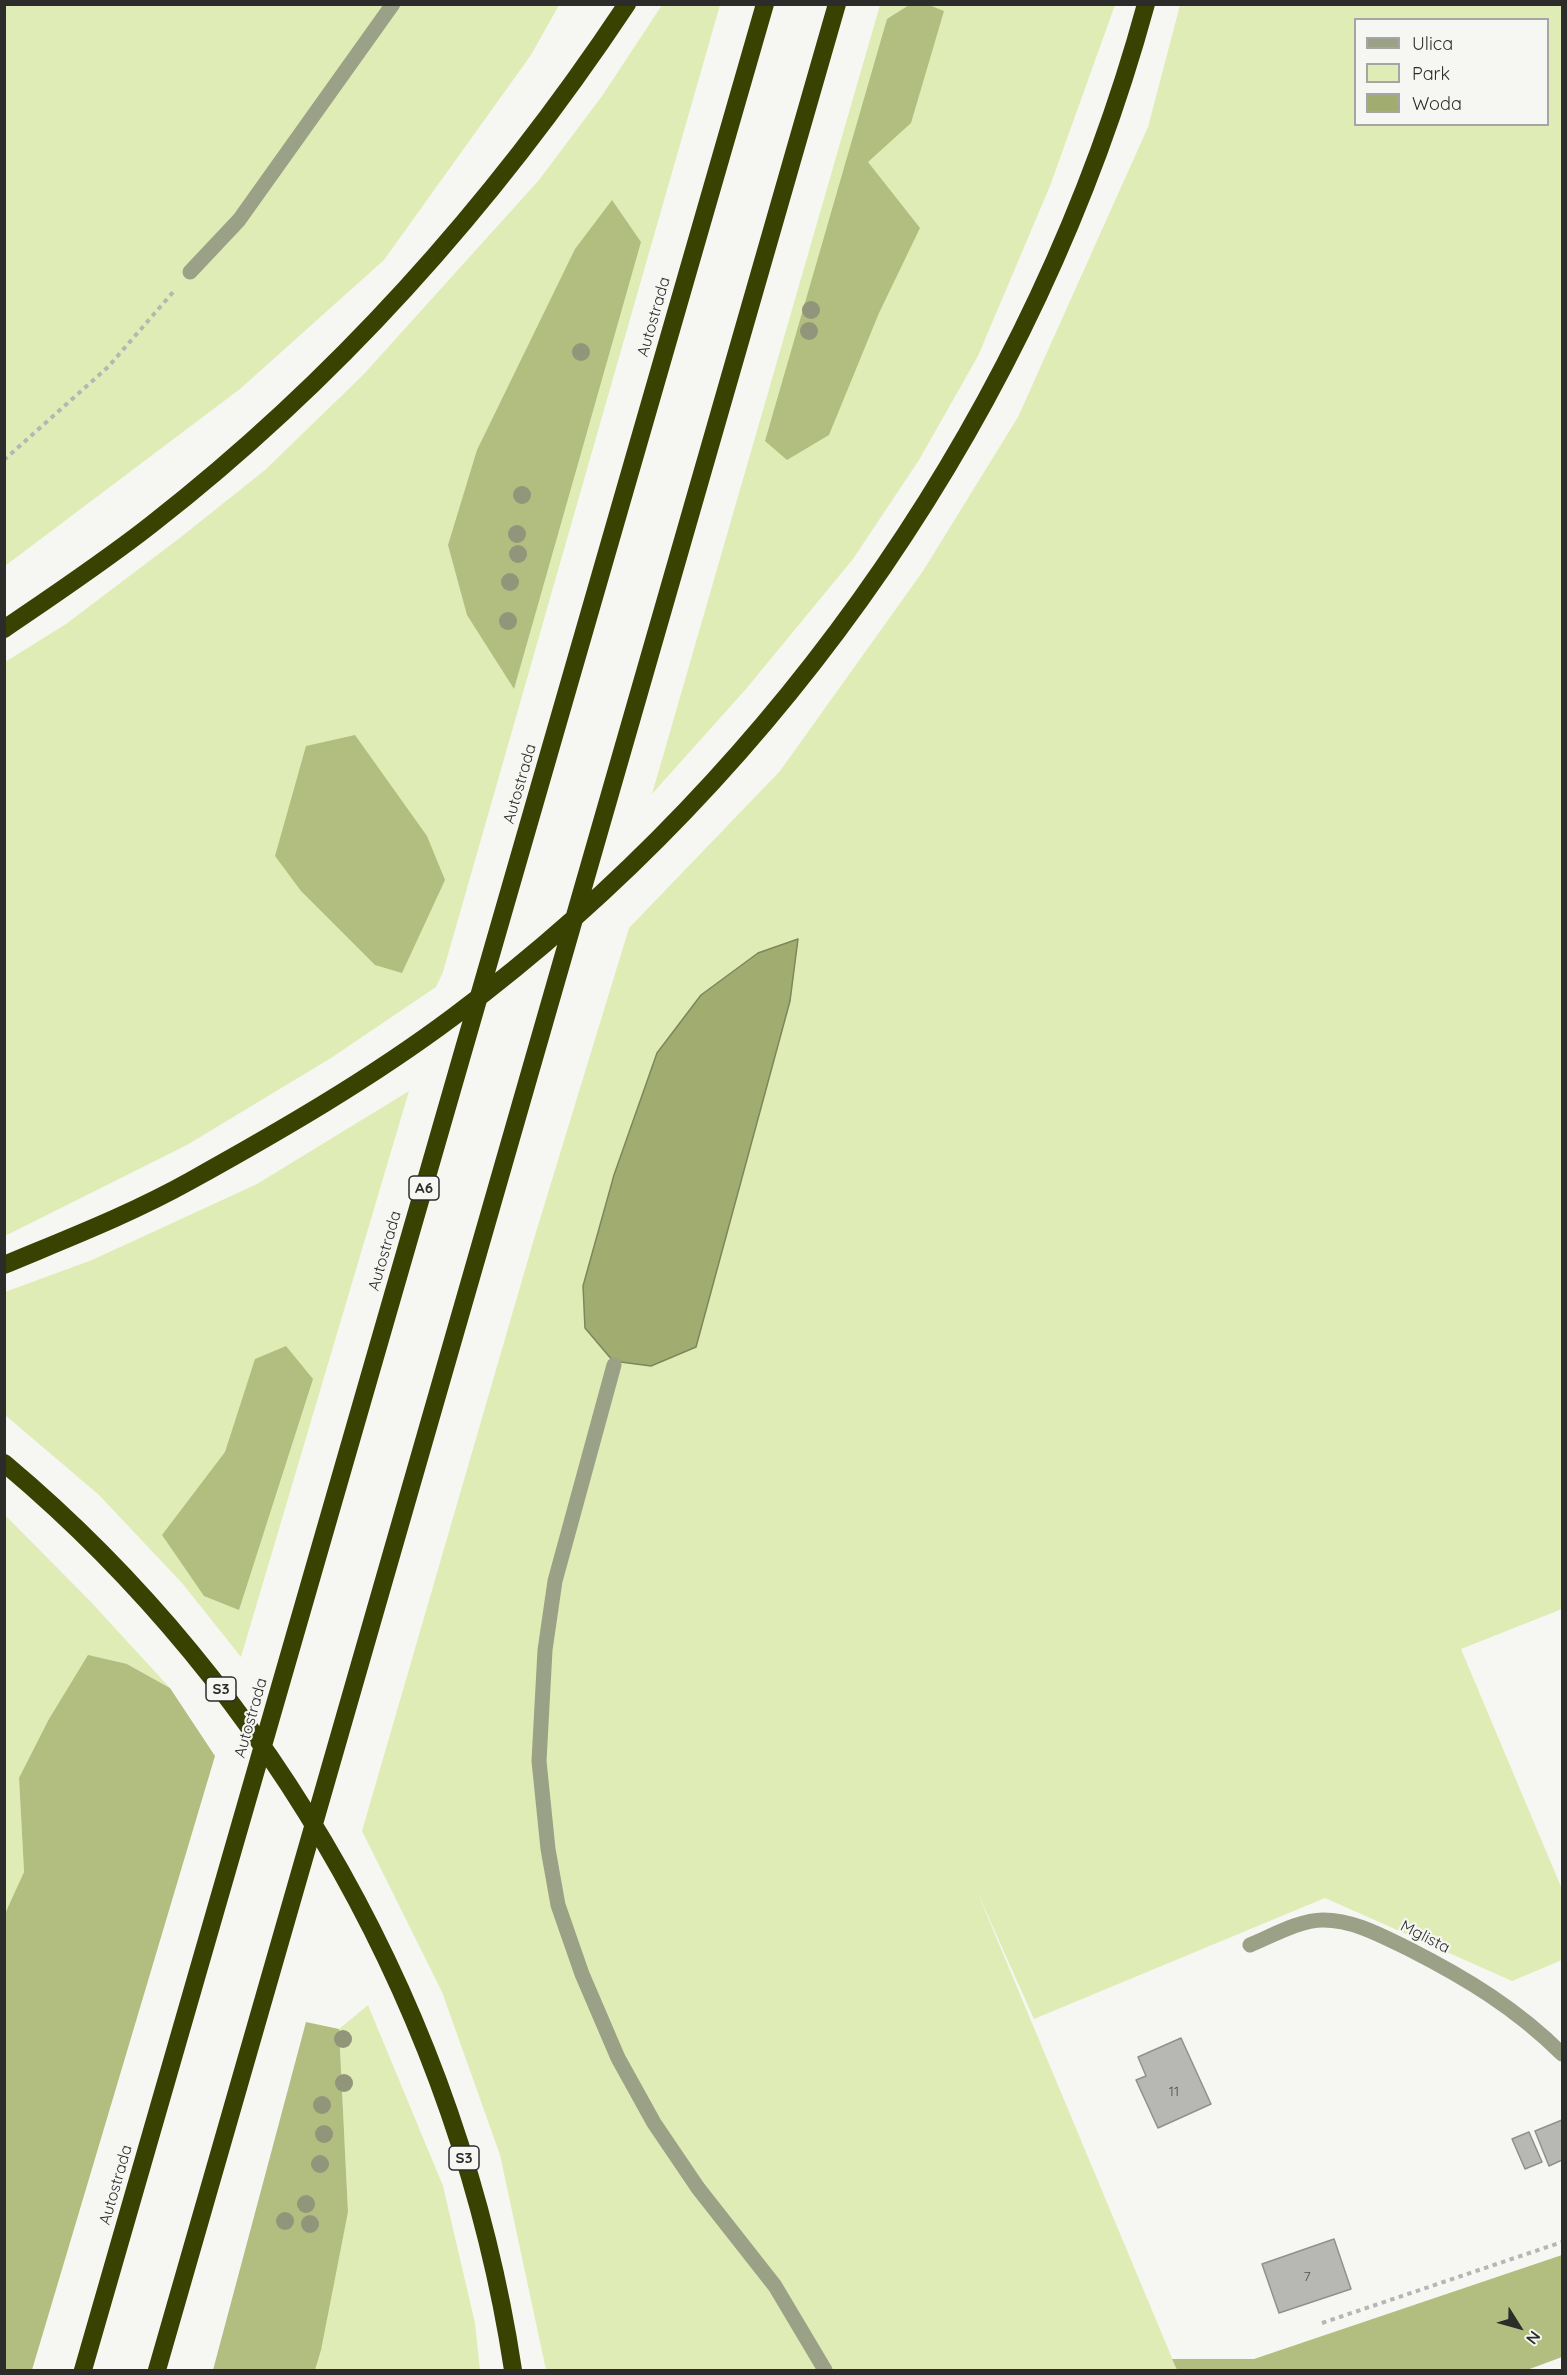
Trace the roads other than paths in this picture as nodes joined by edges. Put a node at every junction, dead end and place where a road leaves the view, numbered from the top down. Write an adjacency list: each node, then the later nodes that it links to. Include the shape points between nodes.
1 (393, 4): 6 (street, via 239,220)
2 (627, 4): 7 (highway, via 568,90 488,194 337,361 251,441 161,516)
3 (765, 4): 13 (highway, Autostrada / A6)
4 (837, 4): 14 (highway)
5 (1146, 4): 8 (highway, via 1089,175 1006,361 904,537 844,622 728,764 653,843 538,950 407,1050 316,1109 189,1182)
6 (190, 272)
7 (4, 629)
8 (4, 1265)
9 (614, 1365): 16 (street, via 555,1581 545,1650 539,1761 558,1905 618,2058 654,2123 775,2286)
10 (4, 1463): 15 (highway, S3, via 123,1574 219,1686 311,1819 386,1954 441,2089 494,2267)
11 (1250, 1945): 12 (street, Mglista, via 1286,1929 1321,1920 1347,1922 1429,1959 1492,1995 1535,2026)
12 (1563, 2054)
13 (83, 2370)
14 (157, 2370)
15 (513, 2370)
16 (825, 2370)

